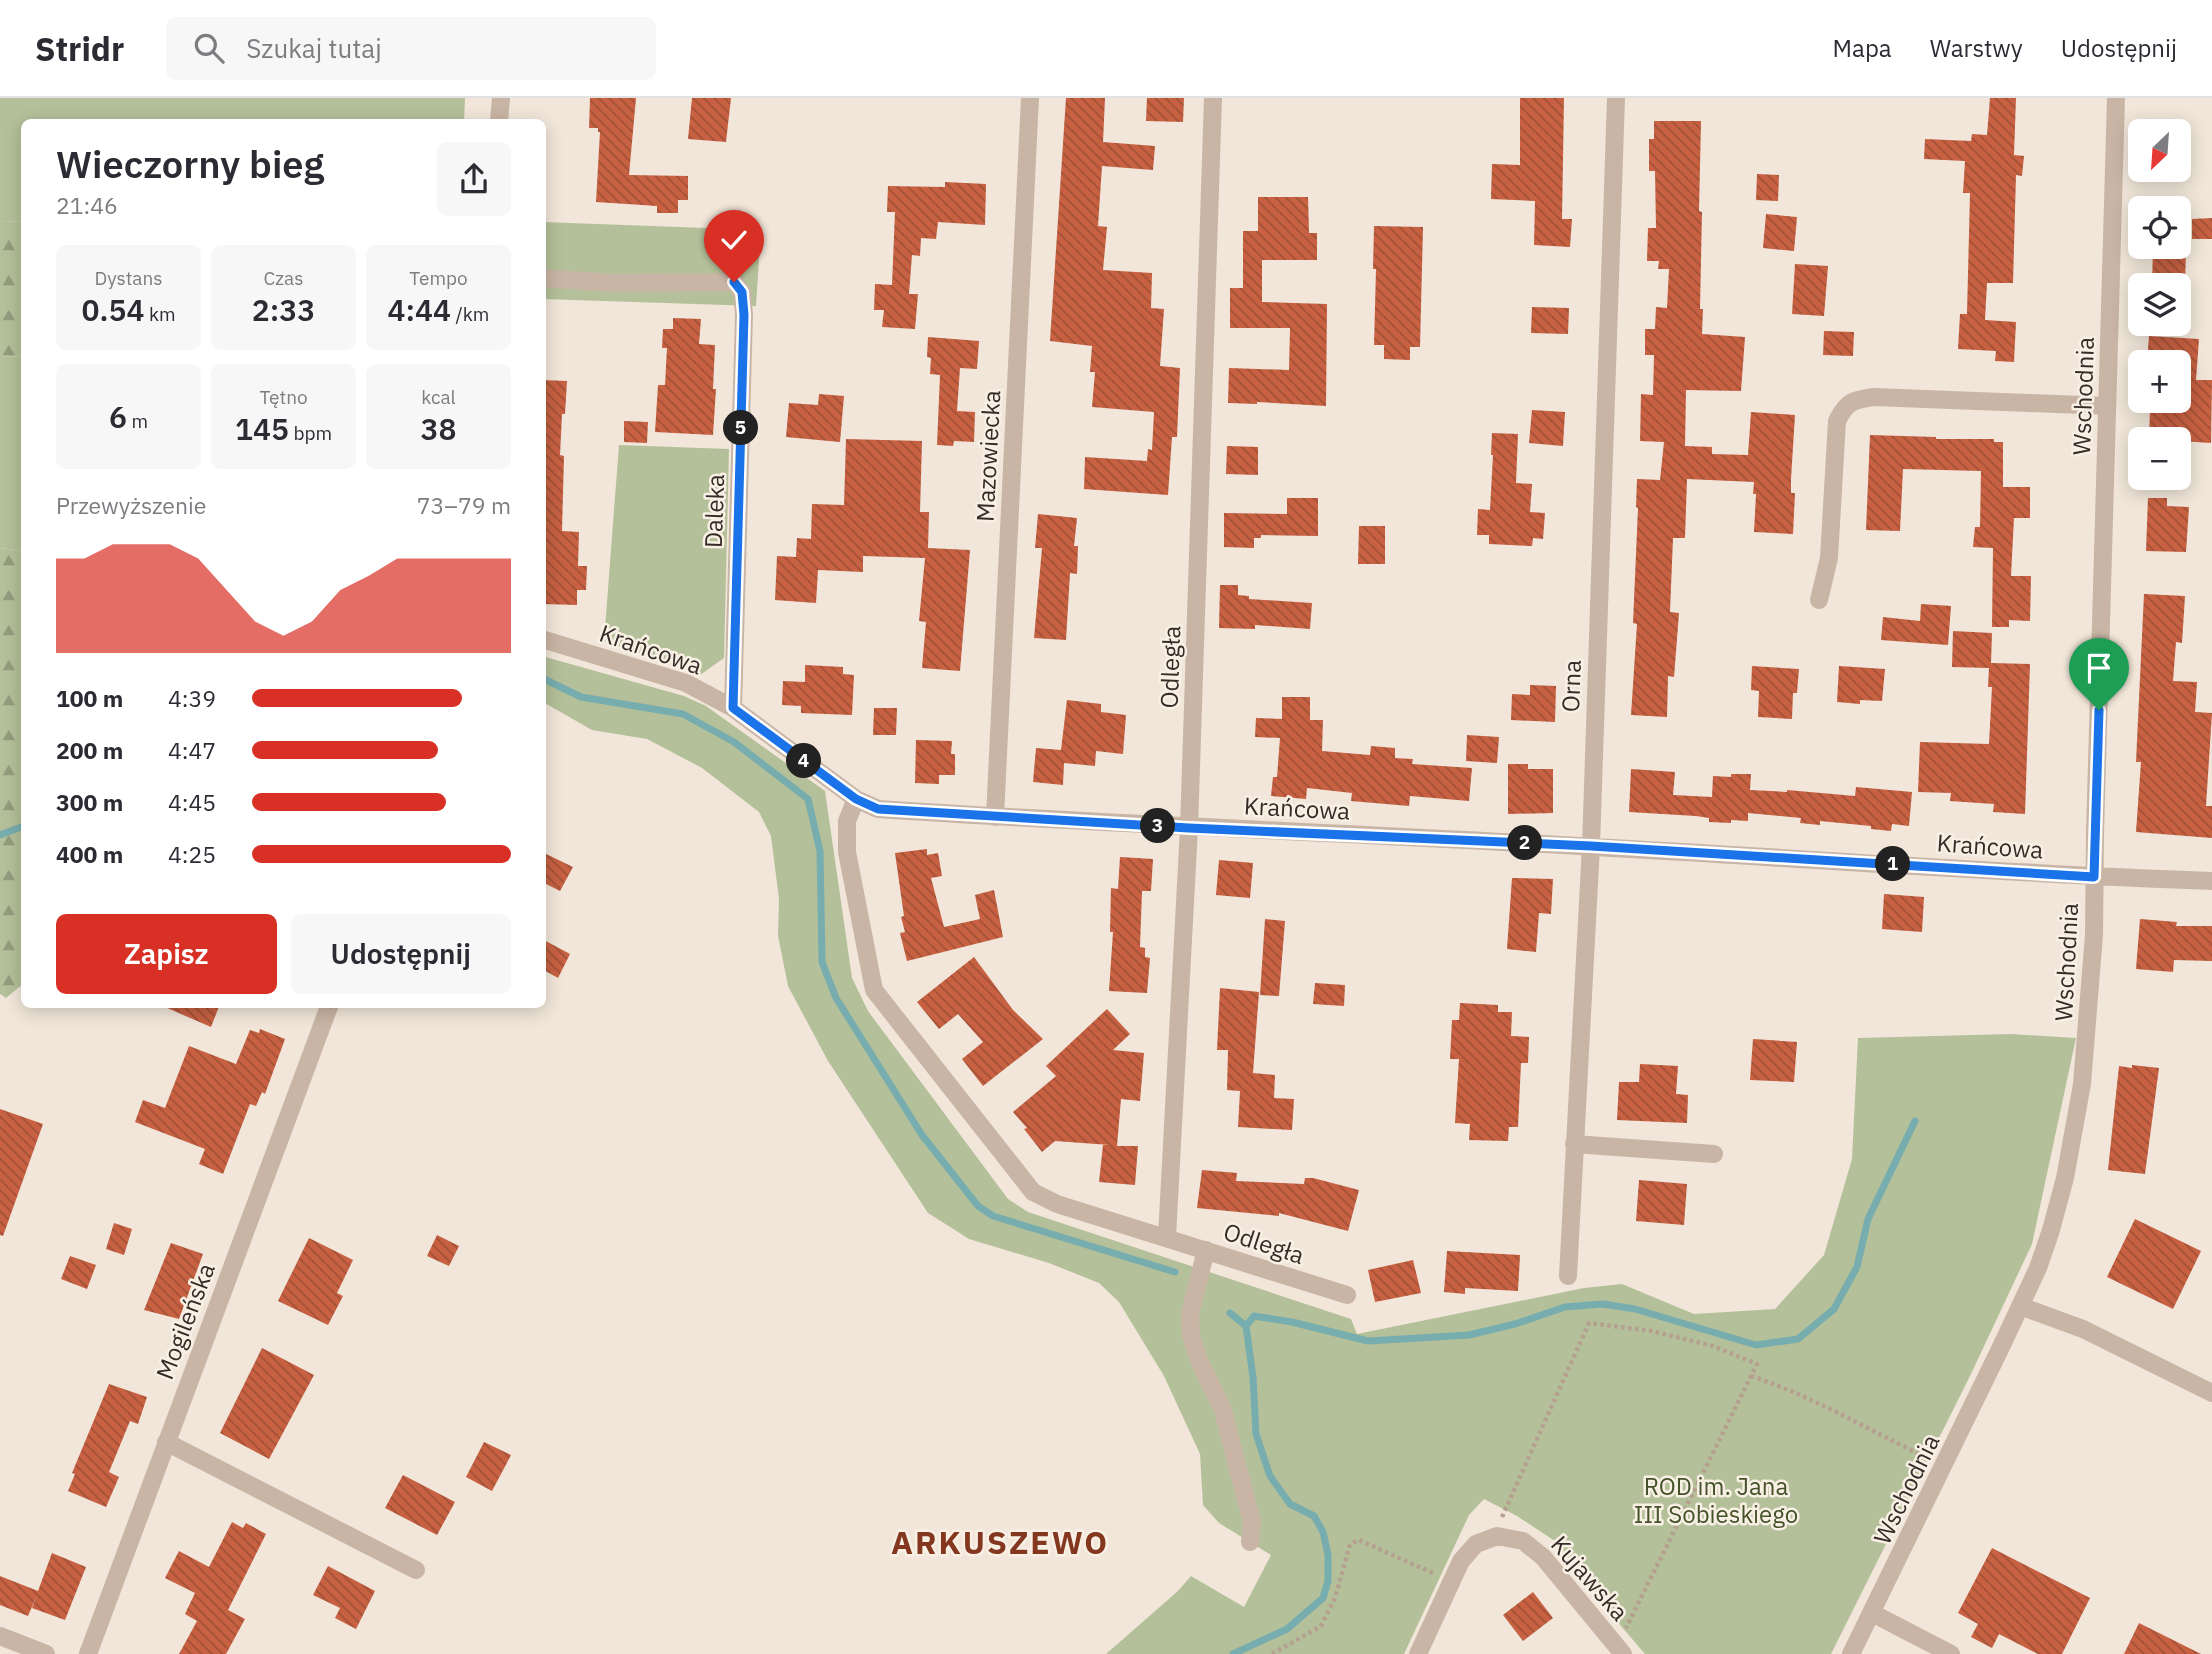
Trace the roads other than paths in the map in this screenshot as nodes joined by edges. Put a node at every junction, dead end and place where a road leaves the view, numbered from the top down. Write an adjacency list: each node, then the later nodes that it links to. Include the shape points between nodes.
1 (500, 98): 6 (street)
2 (1030, 98): 13 (street, Mazowiecka)
3 (1213, 98): 14 (street, Odległa)
4 (1616, 98): 15 (street, Orna)
5 (2116, 98): 8 (street, Wschodnia)
6 (499, 119)
7 (546, 278): 11 (street, Daleka, via 734,282 742,292)
8 (2107, 406): 9 (street, via 1874,397 1856,399 1844,407 1837,421 1829,558); 16 (street, Wschodnia)
9 (1819, 600)
10 (546, 640): 11 (street, Krańcowa, via 686,683)
11 (733, 708): 12 (street, Krańcowa)
12 (856, 799): 13 (street, Krańcowa, via 878,809); 21 (street, Odległa, via 846,821 847,852 874,990 1033,1192 1057,1204)
13 (995, 817): 14 (street, Krańcowa)
14 (1189, 828): 15 (street, Krańcowa); 21 (street, Odległa)
15 (1591, 846): 16 (street, Krańcowa); 19 (street, Orna)
16 (2094, 877): 17 (street, Krańcowa); 25 (street, Wschodnia, via 2095,935 2080,1095 2051,1230)
17 (2212, 881)
18 (329, 1008): 27 (street, Mogileńska)
19 (1574, 1144): 20 (street); 23 (street, Orna)
20 (1714, 1154)
21 (1167, 1237): 22 (street, Odległa)
22 (1206, 1250): 24 (street, Odległa); 28 (street, via 1190,1314 1191,1335 1223,1410 1252,1523)
23 (1568, 1276)
24 (1347, 1295)
25 (2020, 1306): 26 (street, via 2083,1329); 30 (street, Wschodnia)
26 (2212, 1393)
27 (166, 1442): 29 (street); 34 (street, Mogileńska)
28 (1250, 1542)
29 (416, 1570)
30 (1872, 1613): 36 (street, Wschodnia); 37 (street)
31 (0, 1636): 33 (street)
32 (1621, 1651): 35 (street, Kujawska, via 1543,1557 1523,1541 1497,1536 1476,1544 1461,1561)
33 (46, 1654)
34 (88, 1654)
35 (1418, 1654)
36 (1851, 1654)
37 (1951, 1654)

